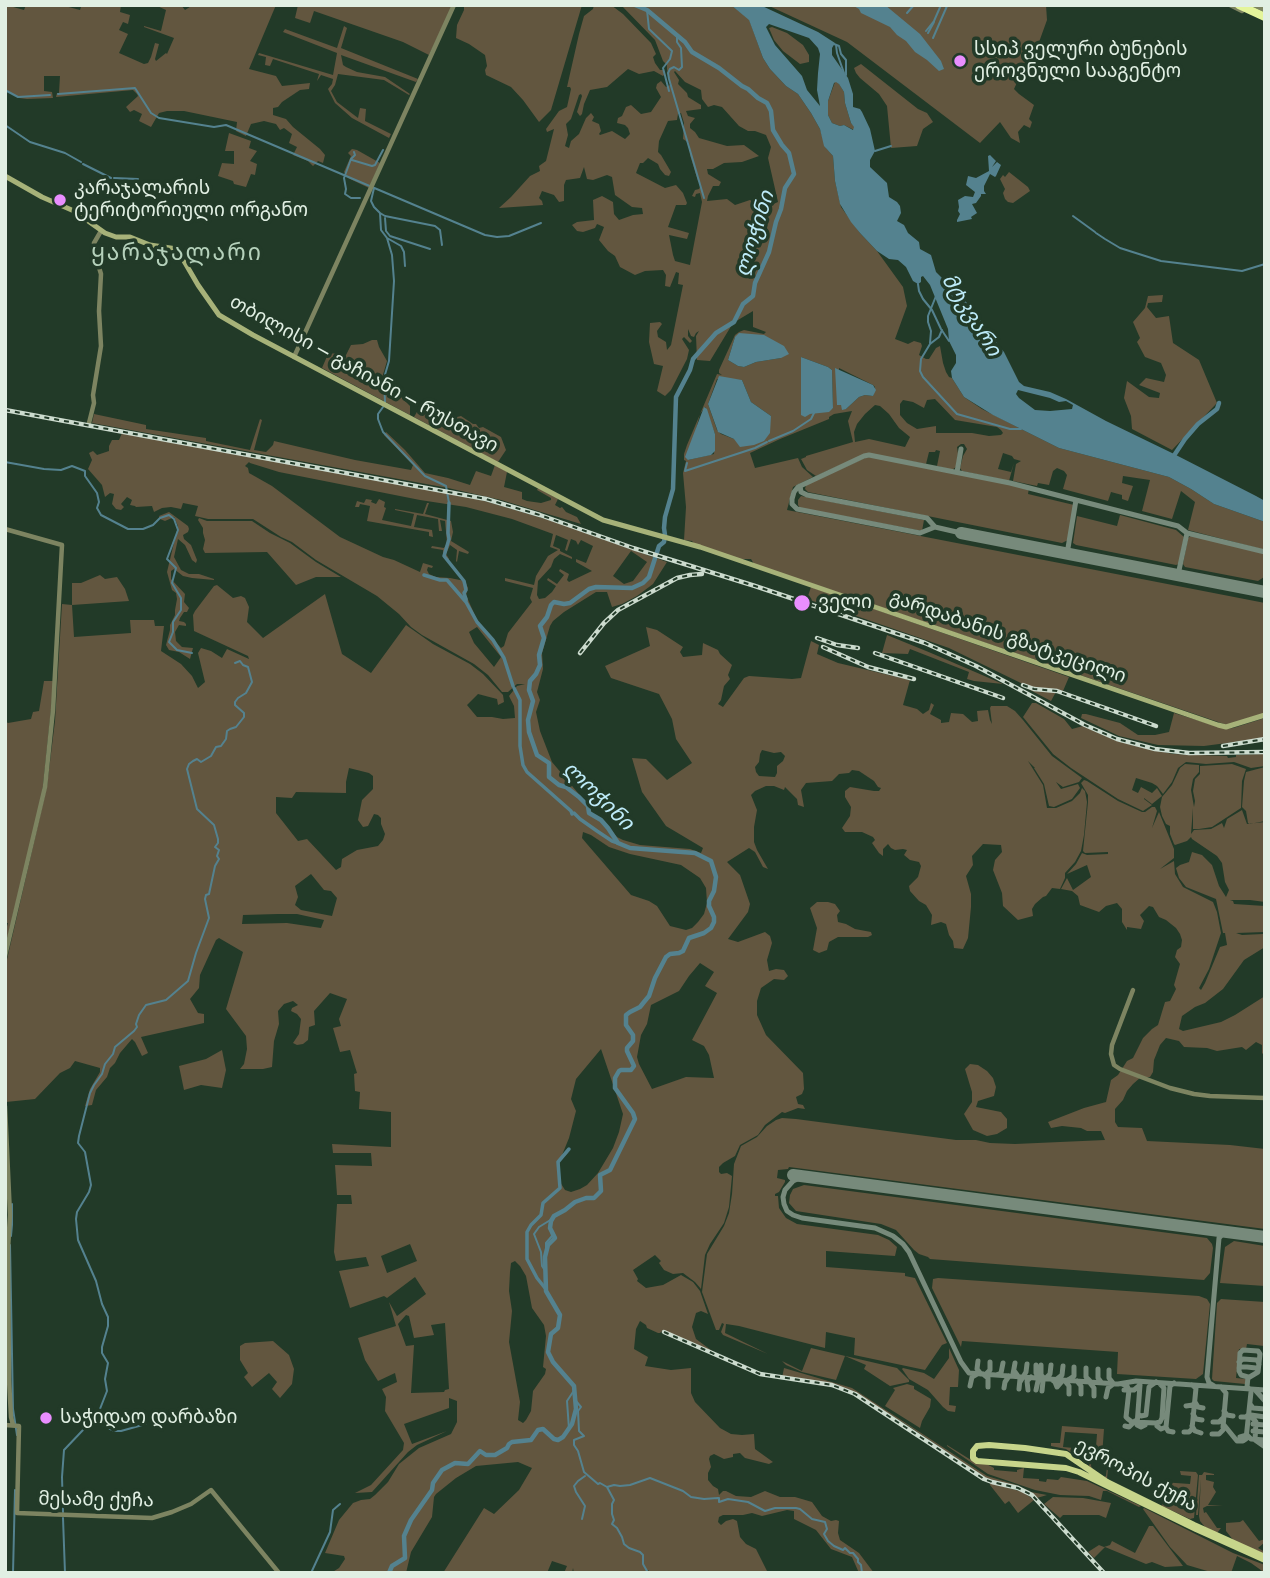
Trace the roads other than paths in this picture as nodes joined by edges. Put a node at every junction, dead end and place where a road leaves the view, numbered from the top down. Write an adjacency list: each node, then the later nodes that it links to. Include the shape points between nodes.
1 (454, 5): 8 (street)
2 (1230, 5): 5 (street)
3 (1239, 5): 5 (highway)
4 (1251, 6): 5 (highway)
5 (1265, 15)
6 (5, 176): 7 (main road, თბილისი — გაჩიანი — რუსთავი, via 74,211)
7 (101, 231): 8 (main road, თბილისი — გაჩიანი — რუსთავი, via 177,249 219,315); 9 (street, via 94,251 101,274 101,346)
8 (294, 356): 10 (main road, თბილისი — გაჩიანი — რუსთავი)
9 (89, 424)
10 (582, 509): 12 (main road, გარდაბანის გზატკეცილი, via 618,525 741,561 1218,725 1226,727)
11 (5, 529): 13 (street, via 62,545 45,787)
12 (1265, 715)
13 (5, 956)
14 (1133, 990): 15 (street, via 1112,1045 1114,1065 1194,1094)
15 (1265, 1098)
16 (5, 1106): 18 (street)
17 (5, 1425): 18 (street)
18 (13, 1425): 22 (street, მესამე ქუჩა, via 19,1426 16,1513 152,1518 191,1504 211,1490)
19 (1049, 1451): 20 (main road, via 1056,1458); 20 (main road, ევროპის ქუჩა, via 981,1446 972,1454 977,1461); 21 (main road, ევროპის ქუჩა, via 1066,1454 1107,1482)
20 (1050, 1466): 21 (main road, ევროპის ქუჩა, via 1090,1476)
21 (1265, 1558)
22 (279, 1573)

